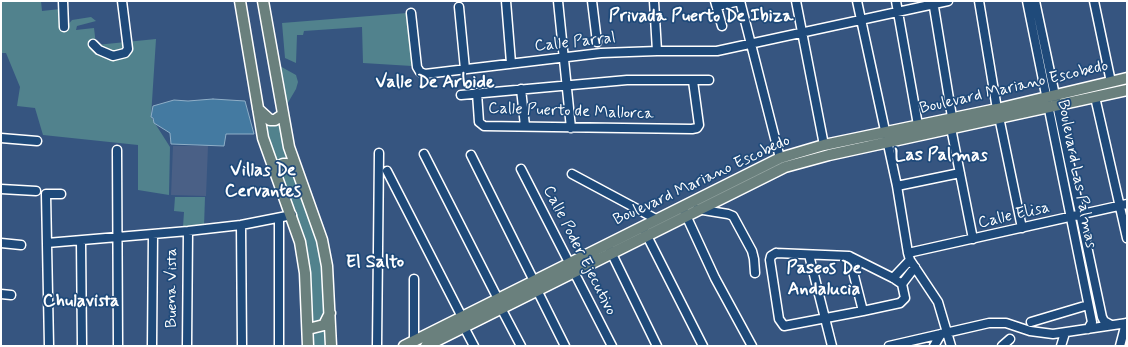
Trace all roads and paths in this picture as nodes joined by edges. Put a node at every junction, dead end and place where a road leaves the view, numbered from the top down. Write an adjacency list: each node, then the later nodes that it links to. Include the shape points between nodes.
1 (63, 1): 24 (street)
2 (122, 1): 28 (street, via 128,49 125,53 113,56 99,50)
3 (240, 1): 45 (main road)
4 (263, 1): 47 (main road)
5 (506, 1): 32 (street)
6 (558, 1): 31 (street)
7 (592, 1): 27 (street)
8 (654, 1): 30 (street)
9 (740, 1): 19 (street); 29 (street)
10 (796, 1): 26 (street)
11 (857, 1): 23 (street)
12 (896, 1): 21 (street)
13 (948, 1): 18 (street, Calle Parral)
14 (979, 1): 46 (street)
15 (1027, 1): 44 (street, Boulevard Las Palmas)
16 (1035, 1): 44 (street, Boulevard Las Palmas)
17 (1094, 1): 37 (street)
18 (933, 2): 21 (street, Calle Parral); 48 (street)
19 (716, 4): 25 (street)
20 (458, 6): 33 (street)
21 (898, 11): 23 (street, Calle Parral); 49 (street)
22 (411, 13): 33 (street, Calle Parral, via 417,67 420,72 424,74)
23 (862, 19): 26 (street, Calle Parral); 53 (street)
24 (64, 26)
25 (722, 26)
26 (803, 32): 29 (street, Calle Parral); 57 (street)
27 (597, 42)
28 (93, 44)
29 (752, 44): 30 (street, Calle Parral, via 717,51); 62 (street)
30 (657, 51): 31 (street, Calle Parral, via 601,53)
31 (565, 58): 32 (street, Calle Parral); 38 (street)
32 (511, 63): 33 (street, Calle Parral)
33 (465, 69)
34 (1127, 78): 37 (main road, Boulevard Mariano Escobedo)
35 (709, 80): 36 (street)
36 (693, 81): 38 (street, via 627,80); 51 (street, Calle Puerto de Mallorca, via 699,125 697,128)
37 (1111, 82): 44 (main road, Boulevard Mariano Escobedo)
38 (568, 84): 39 (street); 51 (street)
39 (521, 89): 41 (street); 50 (street)
40 (1127, 90): 43 (main road, Boulevard Mariano Escobedo)
41 (477, 93): 42 (street); 50 (street, Calle Puerto de Mallorca, via 479,122 482,126)
42 (460, 95)
43 (1095, 97): 44 (main road, Boulevard Mariano Escobedo); 74 (street)
44 (1052, 101): 46 (main road, Boulevard Mariano Escobedo); 78 (street, Boulevard Las Palmas); 80 (street, Boulevard Las Palmas)
45 (258, 109): 47 (main road, via 270,120); 66 (main road, via 263,138)
46 (998, 113): 48 (main road, Boulevard Mariano Escobedo); 52 (main road, Boulevard Mariano Escobedo); 84 (street)
47 (282, 115): 63 (main road)
48 (952, 118): 49 (main road, Boulevard Mariano Escobedo)
49 (918, 125): 53 (main road, Boulevard Mariano Escobedo)
50 (525, 126): 51 (street, Calle Puerto de Mallorca)
51 (572, 128)
52 (951, 128): 56 (main road, Boulevard Mariano Escobedo); 67 (street)
53 (885, 132): 56 (street); 57 (main road, Boulevard Mariano Escobedo)
54 (1, 138): 55 (street)
55 (37, 141)
56 (887, 142): 69 (street); 71 (main road, Boulevard Mariano Escobedo, via 797,163)
57 (824, 144): 62 (main road, Boulevard Mariano Escobedo)
58 (117, 150): 88 (street)
59 (379, 153): 135 (street)
60 (424, 154): 108 (street)
61 (471, 155): 105 (street)
62 (780, 158): 71 (main road, Boulevard Mariano Escobedo)
63 (295, 168): 66 (main road, via 283,164); 110 (main road, via 322,240 329,282)
64 (521, 169): 99 (street, Calle Poder Ejecutivo)
65 (387, 171): 114 (street)
66 (275, 173): 77 (main road)
67 (960, 173): 69 (street); 90 (street)
68 (572, 174): 82 (street)
69 (897, 186): 98 (street)
70 (1, 189): 72 (street)
71 (726, 190): 75 (main road, Boulevard Mariano Escobedo); 76 (main road, Boulevard Mariano Escobedo)
72 (36, 191)
73 (61, 194): 93 (street, via 46,194)
74 (1124, 205): 78 (street, Calle Elisa); 89 (street)
75 (683, 206): 76 (street); 79 (street); 82 (main road, Boulevard Mariano Escobedo)
76 (698, 210): 79 (main road, Boulevard Mariano Escobedo); 101 (street, via 728,214 737,221 753,255)
77 (292, 215): 81 (street); 119 (main road, via 303,257)
78 (1080, 215): 80 (street, Calle Elisa); 113 (street, Boulevard Las Palmas)
79 (686, 216): 86 (main road, Boulevard Mariano Escobedo); 143 (street, via 715,278)
80 (1071, 217): 84 (street, Calle Elisa); 109 (street, Boulevard Las Palmas)
81 (278, 218): 83 (street); 132 (street)
82 (656, 219): 86 (main road, Boulevard Mariano Escobedo)
83 (241, 224): 85 (street); 131 (street)
84 (1022, 228): 90 (street, Calle Elisa)
85 (188, 231): 87 (street); 130 (street, Buena Vista)
86 (644, 231): 95 (main road, Boulevard Mariano Escobedo); 142 (street)
87 (153, 234): 88 (street); 129 (street)
88 (118, 237): 91 (street); 128 (street)
89 (1127, 238)
90 (973, 239): 98 (street, Calle Elisa)
91 (82, 241): 93 (street); 127 (street)
92 (1, 243): 94 (street)
93 (47, 243): 126 (street)
94 (21, 245)
95 (609, 248): 99 (main road, Boulevard Mariano Escobedo); 141 (street)
96 (809, 255): 97 (street); 112 (street); 112 (street, via 778,253 770,258 780,322 787,326)
97 (849, 256): 102 (street); 111 (street)
98 (908, 256): 100 (street); 102 (street)
99 (571, 267): 105 (main road, Boulevard Mariano Escobedo); 140 (street, Calle Poder Ejecutivo)
100 (914, 267): 104 (street); 121 (street, via 938,302)
101 (755, 273)
102 (893, 278): 104 (street)
103 (414, 279): 123 (street)
104 (902, 284): 111 (street, via 906,296 902,302)
105 (535, 285): 108 (main road, Boulevard Mariano Escobedo); 139 (street)
106 (1, 294): 107 (street)
107 (11, 295)
108 (500, 303): 114 (main road, Boulevard Mariano Escobedo); 138 (street)
109 (1088, 305): 115 (street); 117 (street, Boulevard Las Palmas)
110 (330, 311): 119 (main road, via 324,325); 134 (main road)
111 (863, 311): 112 (street)
112 (825, 319): 144 (street)
113 (1103, 319): 117 (street); 118 (street)
114 (463, 322): 123 (main road, Boulevard Mariano Escobedo); 124 (main road, Boulevard Mariano Escobedo); 137 (street)
115 (1031, 322)
116 (1127, 323): 118 (street); 150 (street)
117 (1090, 325): 118 (street); 120 (street)
118 (1111, 325)
119 (308, 328): 133 (main road)
120 (1065, 332): 121 (street, via 1038,332 998,322); 149 (street)
121 (945, 333): 125 (street); 146 (street); 147 (street)
122 (1010, 339): 148 (street)
123 (414, 341): 136 (main road, Boulevard Mariano Escobedo)
124 (431, 345)
125 (903, 345): 145 (street)
126 (48, 346)
127 (82, 346)
128 (118, 346)
129 (152, 346)
130 (187, 346)
131 (242, 346)
132 (279, 346)
133 (308, 346)
134 (331, 346)
135 (377, 346)
136 (404, 346)
137 (474, 346)
138 (521, 346)
139 (566, 346)
140 (612, 346)
141 (656, 346)
142 (703, 346)
143 (752, 346)
144 (832, 346)
145 (889, 346)
146 (934, 346)
147 (951, 346)
148 (1002, 346)
149 (1061, 346)
150 (1120, 346)

